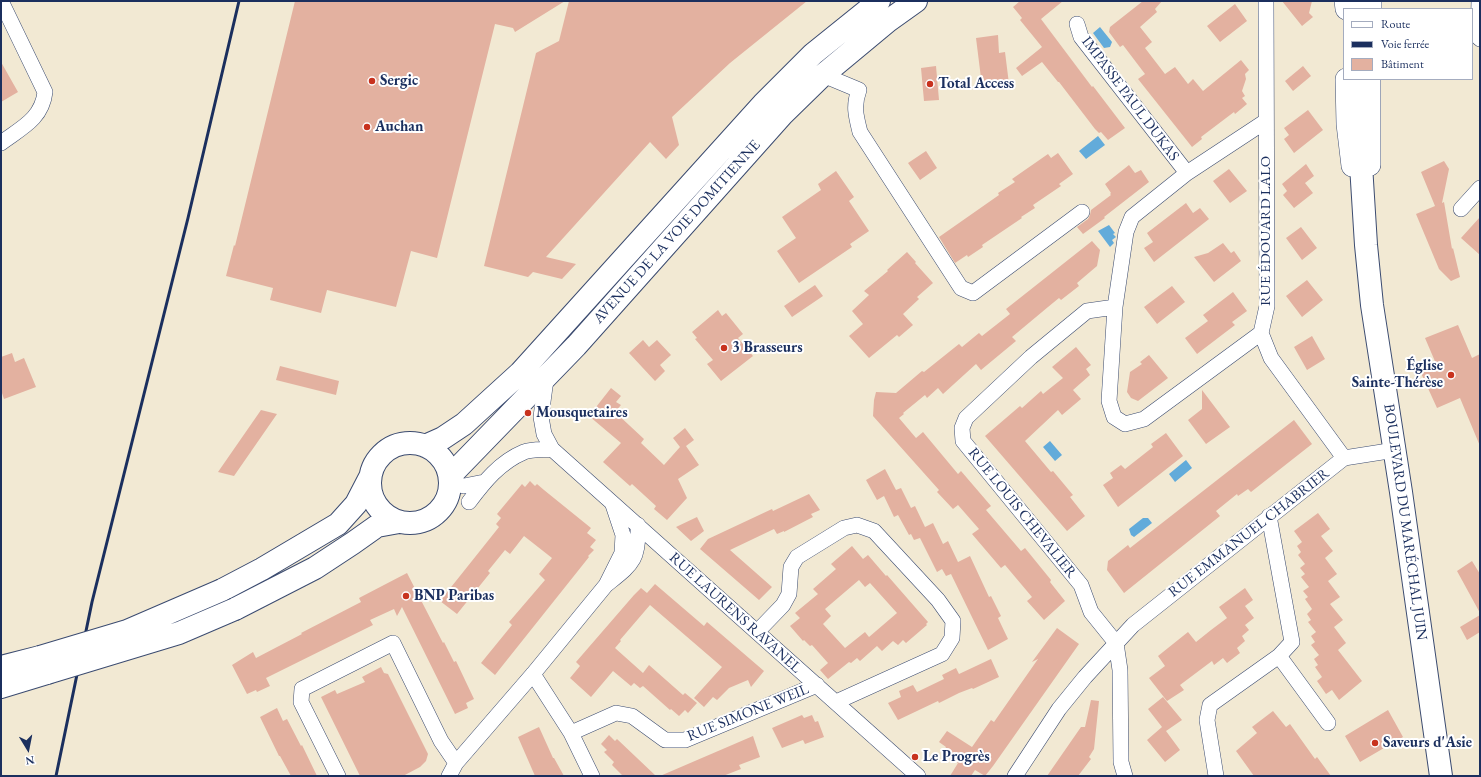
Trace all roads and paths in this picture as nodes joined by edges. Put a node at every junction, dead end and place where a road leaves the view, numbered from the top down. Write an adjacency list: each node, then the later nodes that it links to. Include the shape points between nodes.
1 (1, 1): 13 (street, via 45,92 44,103 38,115)
2 (879, 1): 22 (main road, AVENUE DE LA VOIE DOMITIENNE, via 813,54 763,104 520,373 464,424)
3 (916, 1): 8 (main road, AVENUE DE LA VOIE DOMITIENNE)
4 (1266, 1): 12 (street, RUE ÉDOUARD LALO)
5 (1480, 2): 7 (street)
6 (1077, 24): 14 (street, IMPASSE PAUL DUKAS, via 1081,37)
7 (1480, 39)
8 (823, 75): 17 (street, via 859,90 855,101 860,132 961,288 972,293); 21 (main road, AVENUE DE LA VOIE DOMITIENNE, via 782,115)
9 (1346, 80): 18 (street, BOULEVARD DU MARÉCHAL JUIN, via 1348,140 1360,230)
10 (1358, 80): 18 (main road, BOULEVARD DU MARÉCHAL JUIN)
11 (1370, 80): 18 (street, BOULEVARD DU MARÉCHAL JUIN, via 1370,230)
12 (1266, 121): 14 (street); 20 (street, RUE ÉDOUARD LALO, via 1267,306)
13 (1, 143)
14 (1187, 173): 19 (street, via 1132,218 1126,232)
15 (1480, 188): 16 (street)
16 (1461, 209)
17 (1082, 212)
18 (1366, 245): 24 (main road, BOULEVARD DU MARÉCHAL JUIN, via 1372,305)
19 (1114, 307): 20 (street, via 1109,401 1114,417 1125,424 1144,419); 36 (street, RUE LOUIS CHEVALIER, via 1087,311 1031,357 966,418 962,428 964,441 1081,585 1091,612)
20 (1261, 333): 25 (street, via 1271,358)
21 (546, 379): 23 (street, RUE LAURENS RAVANEL, via 541,417 544,434); 27 (main road, AVENUE DE LA VOIE DOMITIENNE)
22 (425, 446): 26 (main road, via 417,443 395,446 383,453); 27 (main road, via 442,458)
23 (552, 449): 28 (street, via 525,452 502,465); 30 (street, RUE LAURENS RAVANEL)
24 (1395, 450): 25 (street, RUE EMMANUEL CHABRIER); 53 (main road, BOULEVARD DU MARÉCHAL JUIN)
25 (1344, 458): 31 (street, RUE EMMANUEL CHABRIER)
26 (370, 477): 32 (main road, via 373,500 380,510); 38 (main road, bridge, via 356,504 338,524 262,568 222,590)
27 (450, 480): 28 (street, via 464,486); 32 (main road, via 446,503 434,516 417,523)
28 (484, 482): 29 (street)
29 (469, 502)
30 (613, 504): 33 (street, RUE LAURENS RAVANEL); 34 (street, via 623,535 622,553)
31 (1269, 516): 36 (street, RUE EMMANUEL CHABRIER, via 1133,625); 37 (street, via 1292,642)
32 (399, 522): 38 (main road, bridge, via 377,526 315,568 235,609 179,633)
33 (638, 526): 34 (street, via 635,555 629,566); 35 (street, RUE LAURENS RAVANEL)
34 (606, 585): 40 (street)
35 (757, 632): 41 (street, RUE LAURENS RAVANEL); 43 (street, via 783,605 789,594 791,567 797,557 844,528 857,525 874,531 938,600 953,620 952,638 942,654)
36 (1116, 643): 50 (street, RUE EMMANUEL CHABRIER, via 1059,709); 51 (street, via 1120,670 1121,762)
37 (1279, 656): 44 (street); 52 (street, via 1210,705 1207,720)
38 (43, 665): 39 (main road); 42 (main road)
39 (1, 667)
40 (533, 674): 45 (street); 46 (street)
41 (817, 685): 43 (street, RUE LAURENS RAVANEL); 45 (street, RUE SIMONE WEIL, via 685,740 665,740 632,716 616,713)
42 (1, 687)
43 (836, 702): 49 (street, RUE LAURENS RAVANEL)
44 (1328, 723)
45 (571, 733): 48 (street)
46 (453, 769): 47 (street, via 393,644 302,689 301,702)
47 (338, 776)
48 (592, 776)
49 (918, 776)
50 (1015, 776)
51 (1125, 776)
52 (1216, 776)
53 (1441, 776)

